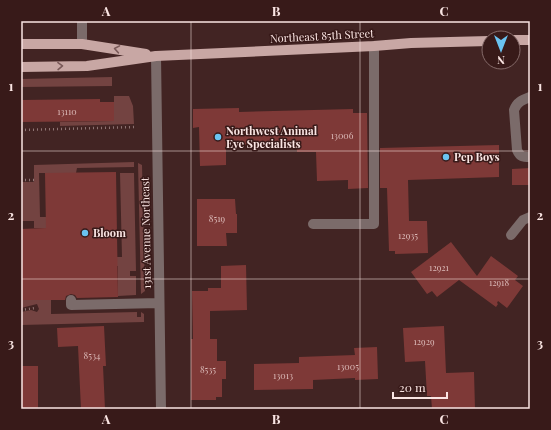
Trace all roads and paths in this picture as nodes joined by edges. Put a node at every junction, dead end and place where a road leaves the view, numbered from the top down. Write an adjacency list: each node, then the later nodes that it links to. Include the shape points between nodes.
1 (82, 21): 4 (street)
2 (481, 41): 5 (main road, Northeast 85th Street)
3 (21, 44): 4 (main road, Northeast 85th Street)
4 (82, 44): 6 (main road, Northeast 85th Street, one-way to 4)
5 (374, 46): 6 (main road, Northeast 85th Street); 15 (street, via 374,224)
6 (156, 56): 7 (main road, Northeast 85th Street, one-way to 6, via 87,66); 18 (street, 131st Avenue Northeast)
7 (21, 67)
8 (530, 97): 11 (street, via 520,101 514,110 517,150 522,157)
9 (136, 127): 10 (path)
10 (21, 130)
11 (530, 157)
12 (21, 180): 13 (path)
13 (34, 180)
14 (530, 218): 16 (street, via 523,220)
15 (313, 224)
16 (511, 235)
17 (71, 300): 18 (street, via 71,305)
18 (159, 303): 21 (street, 131st Avenue Northeast)
19 (35, 308): 20 (path)
20 (21, 310)
21 (161, 409)

